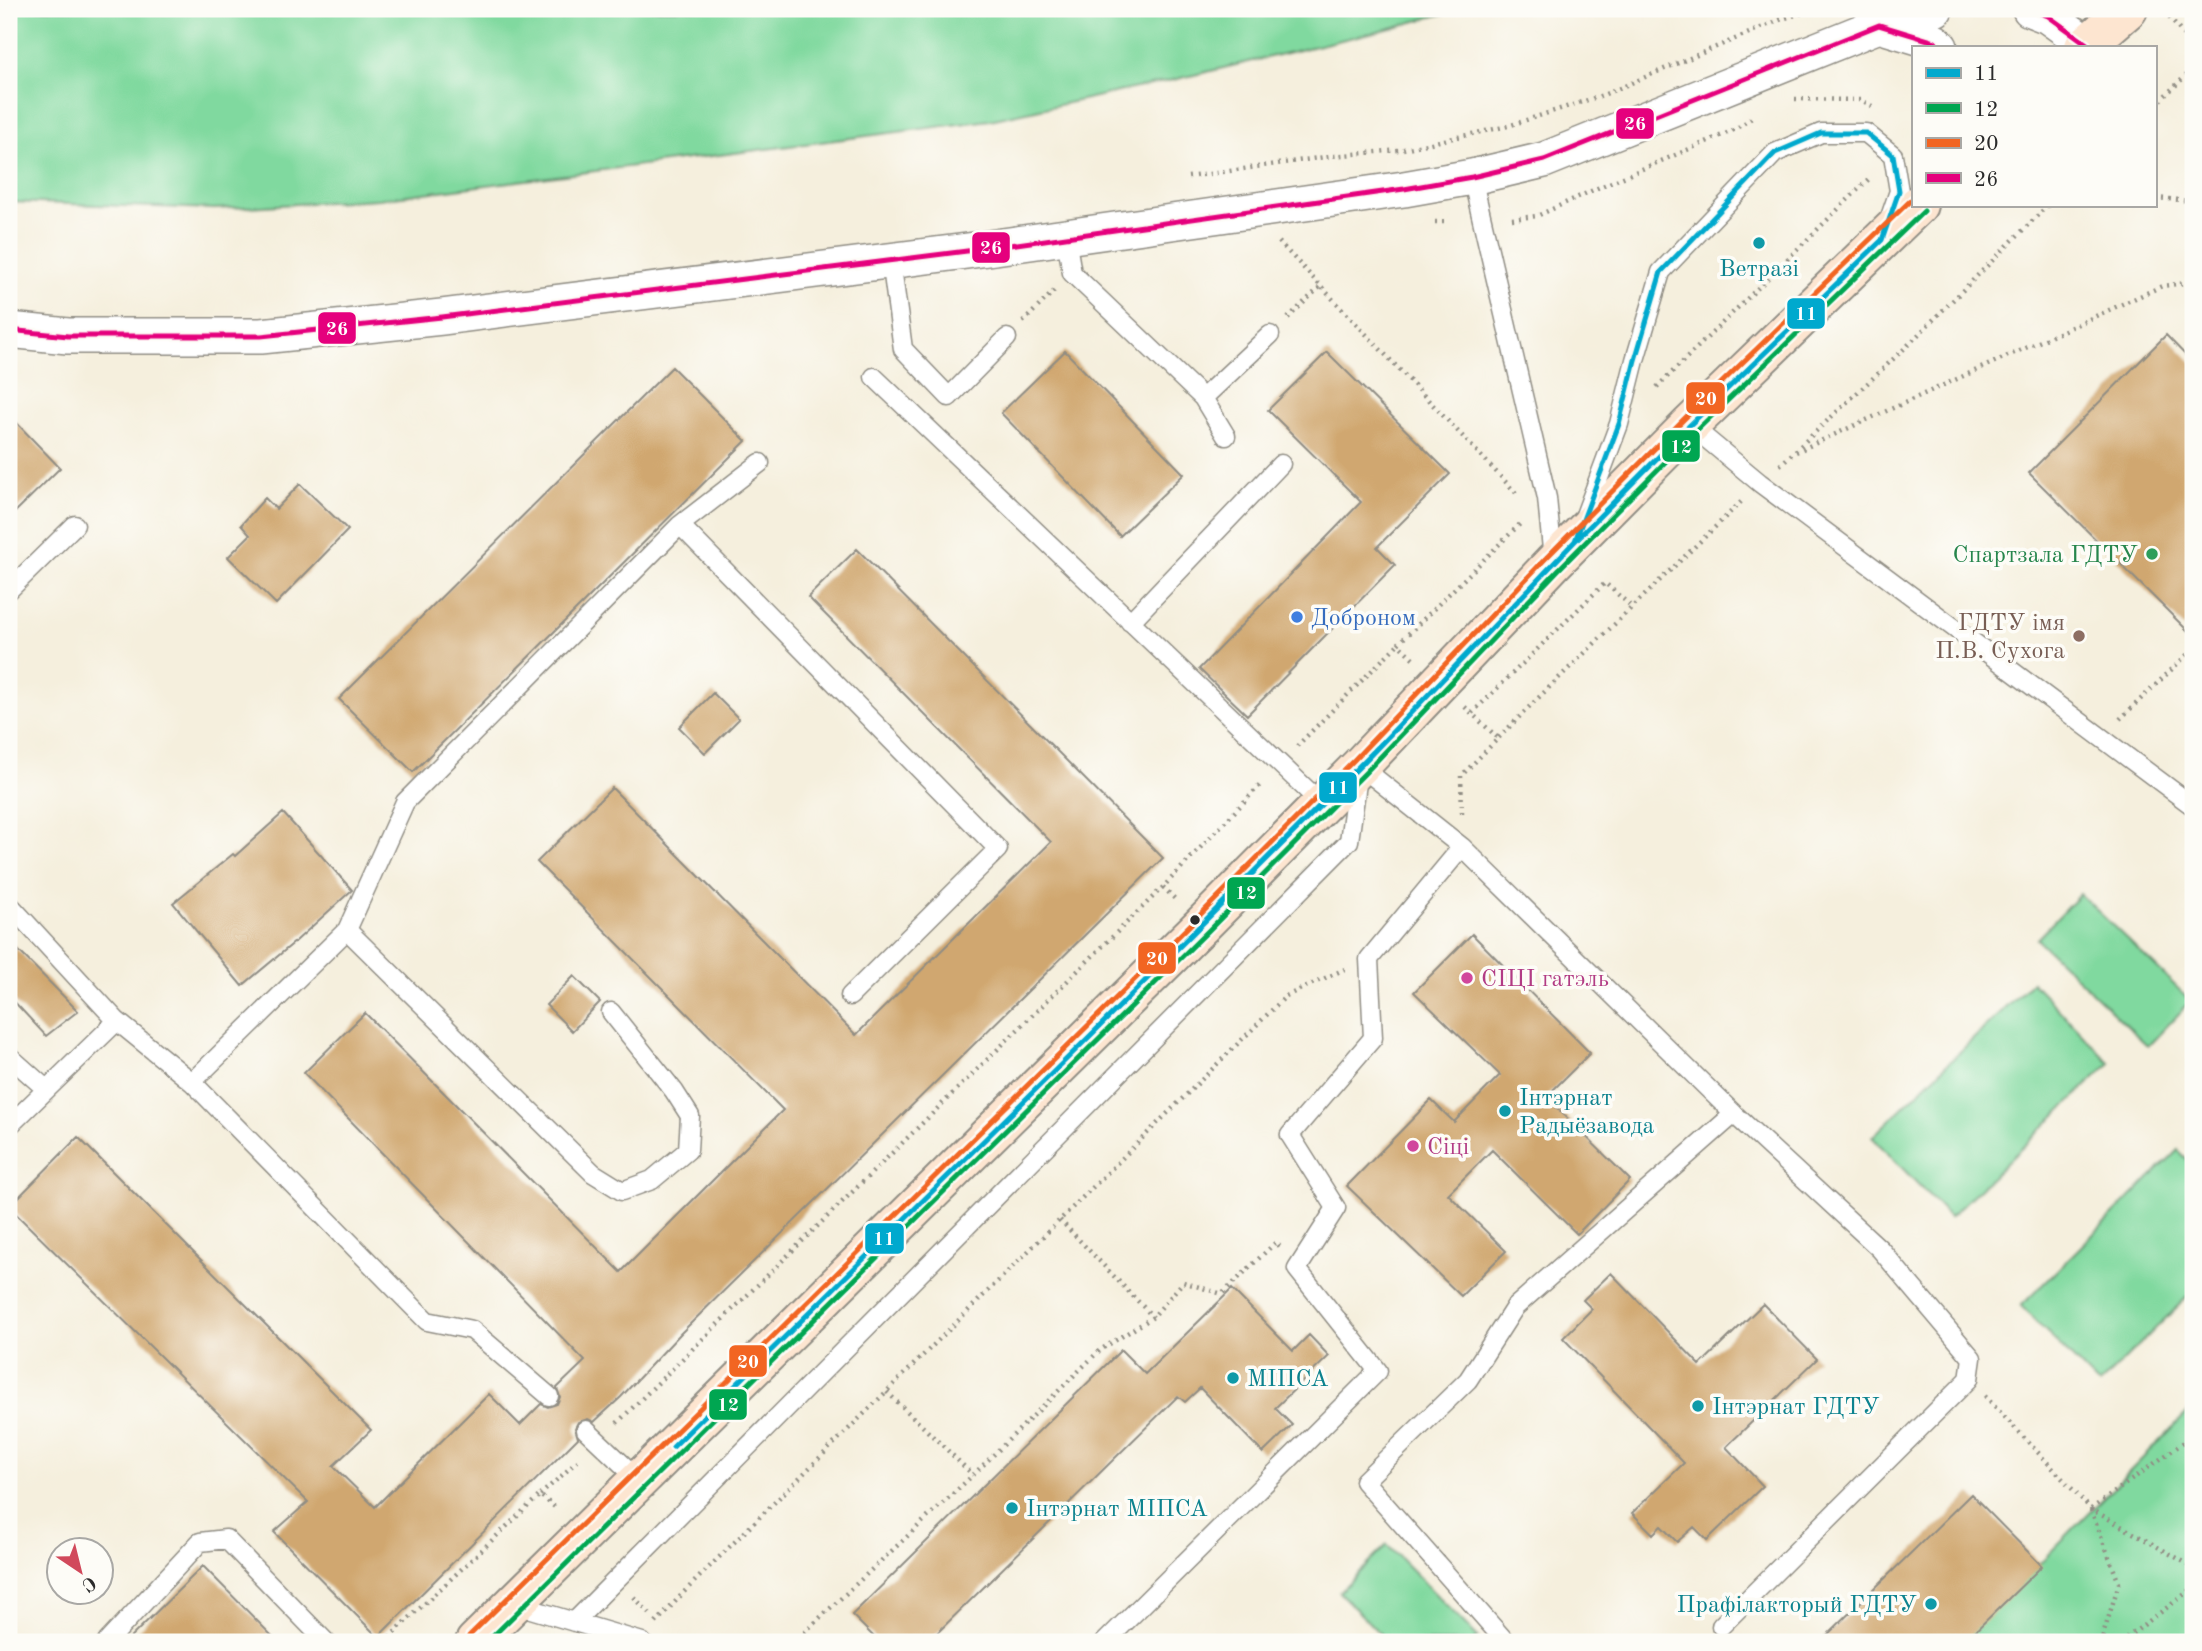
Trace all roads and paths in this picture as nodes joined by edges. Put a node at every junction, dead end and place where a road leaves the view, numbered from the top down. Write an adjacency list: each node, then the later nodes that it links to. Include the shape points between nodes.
1 (1816, 9): 13 (path, via 1782,19 1604,95 1508,126 1399,150)
2 (1935, 9): 6 (street)
3 (2030, 9): 8 (street, via 2048,16)
4 (2128, 9): 8 (main road)
5 (2162, 9): 9 (path)
6 (1879, 25): 7 (street); 14 (street, via 1544,160)
7 (1939, 46)
8 (2085, 46)
9 (2193, 47)
10 (2193, 69): 11 (path)
11 (2156, 104)
12 (1732, 131): 19 (path, via 1536,216)
13 (1188, 177)
14 (1472, 177): 21 (street); 41 (lane)
15 (2156, 198): 16 (path)
16 (2193, 201)
17 (1917, 206): 22 (main road)
18 (2047, 206): 34 (path)
19 (1511, 219)
20 (1274, 236): 26 (path)
21 (1066, 239): 23 (street); 24 (lane)
22 (1882, 240): 32 (main road); 41 (lane, via 1899,191 1893,155 1866,134 1821,133 1775,153 1661,272 1619,424)
23 (891, 260): 27 (street, via 442,317 261,335 68,336); 29 (lane, via 903,349 949,397)
24 (1072, 273): 29 (path); 31 (lane)
25 (2193, 282): 34 (path, via 2162,286)
26 (1321, 286): 28 (path); 38 (path)
27 (9, 330)
28 (1270, 335): 31 (lane)
29 (1007, 338)
30 (874, 377): 44 (lane)
31 (1203, 398): 33 (lane)
32 (1690, 425): 37 (lane); 41 (main road)
33 (1226, 436)
34 (1791, 455): 37 (path)
35 (760, 463): 40 (lane)
36 (1281, 464): 44 (lane)
37 (1760, 484): 43 (path); 48 (lane)
38 (1524, 501)
39 (75, 525): 42 (lane)
40 (680, 525): 55 (lane, via 405,802); 57 (lane, via 998,849)
41 (1564, 553): 50 (main road)
42 (9, 590)
43 (1633, 607): 47 (path, via 1605,583); 53 (path, via 1461,776)
44 (1130, 622): 49 (lane)
45 (1398, 644): 49 (path)
46 (2193, 649): 48 (path)
47 (1472, 713)
48 (2102, 737): 52 (lane)
49 (1280, 764): 51 (lane); 71 (path, via 1163,887)
50 (1360, 766): 51 (main road); 53 (lane); 80 (lane, via 1349,841)
51 (1322, 804): 74 (main road)
52 (2193, 806)
53 (1462, 847): 56 (lane); 63 (lane)
54 (9, 904): 59 (lane)
55 (347, 930): 58 (lane, via 593,1173 622,1191 652,1180 688,1150 690,1116); 61 (lane)
56 (1369, 959): 65 (path, via 1286,996); 66 (lane, via 1373,1038 1290,1135 1336,1208)
57 (850, 996)
58 (611, 1012)
59 (117, 1021): 61 (lane); 62 (lane)
60 (9, 1056): 62 (lane)
61 (192, 1083): 70 (lane, via 428,1321 472,1330)
62 (46, 1089): 64 (lane)
63 (1734, 1114): 68 (lane, via 1880,1249 1972,1357); 88 (lane, via 1515,1307 1468,1380 1364,1481)
64 (9, 1126)
65 (1060, 1220): 67 (path); 69 (path)
66 (1297, 1269): 67 (path, via 1276,1242 1222,1294 1183,1282); 87 (lane, via 1378,1371)
67 (1153, 1317): 73 (path, via 1100,1350)
68 (1969, 1379): 76 (path); 81 (lane)
69 (887, 1392): 73 (path); 85 (path, via 684,1592)
70 (549, 1396)
71 (592, 1436): 74 (lane); 75 (path)
72 (2193, 1440): 76 (path)
73 (973, 1475): 86 (path)
74 (640, 1481): 79 (main road)
75 (540, 1495)
76 (2091, 1509): 77 (path); 89 (path, via 2119,1583)
77 (2193, 1567)
78 (2193, 1588): 90 (path)
79 (514, 1604): 80 (lane); 84 (main road)
80 (574, 1622): 85 (lane)
81 (1721, 1626)
82 (107, 1642): 83 (lane, via 200,1542 226,1539)
83 (326, 1642)
84 (475, 1642)
85 (640, 1642)
86 (794, 1642)
87 (1105, 1642)
88 (1506, 1642)
89 (2101, 1642)
90 (2121, 1642)

